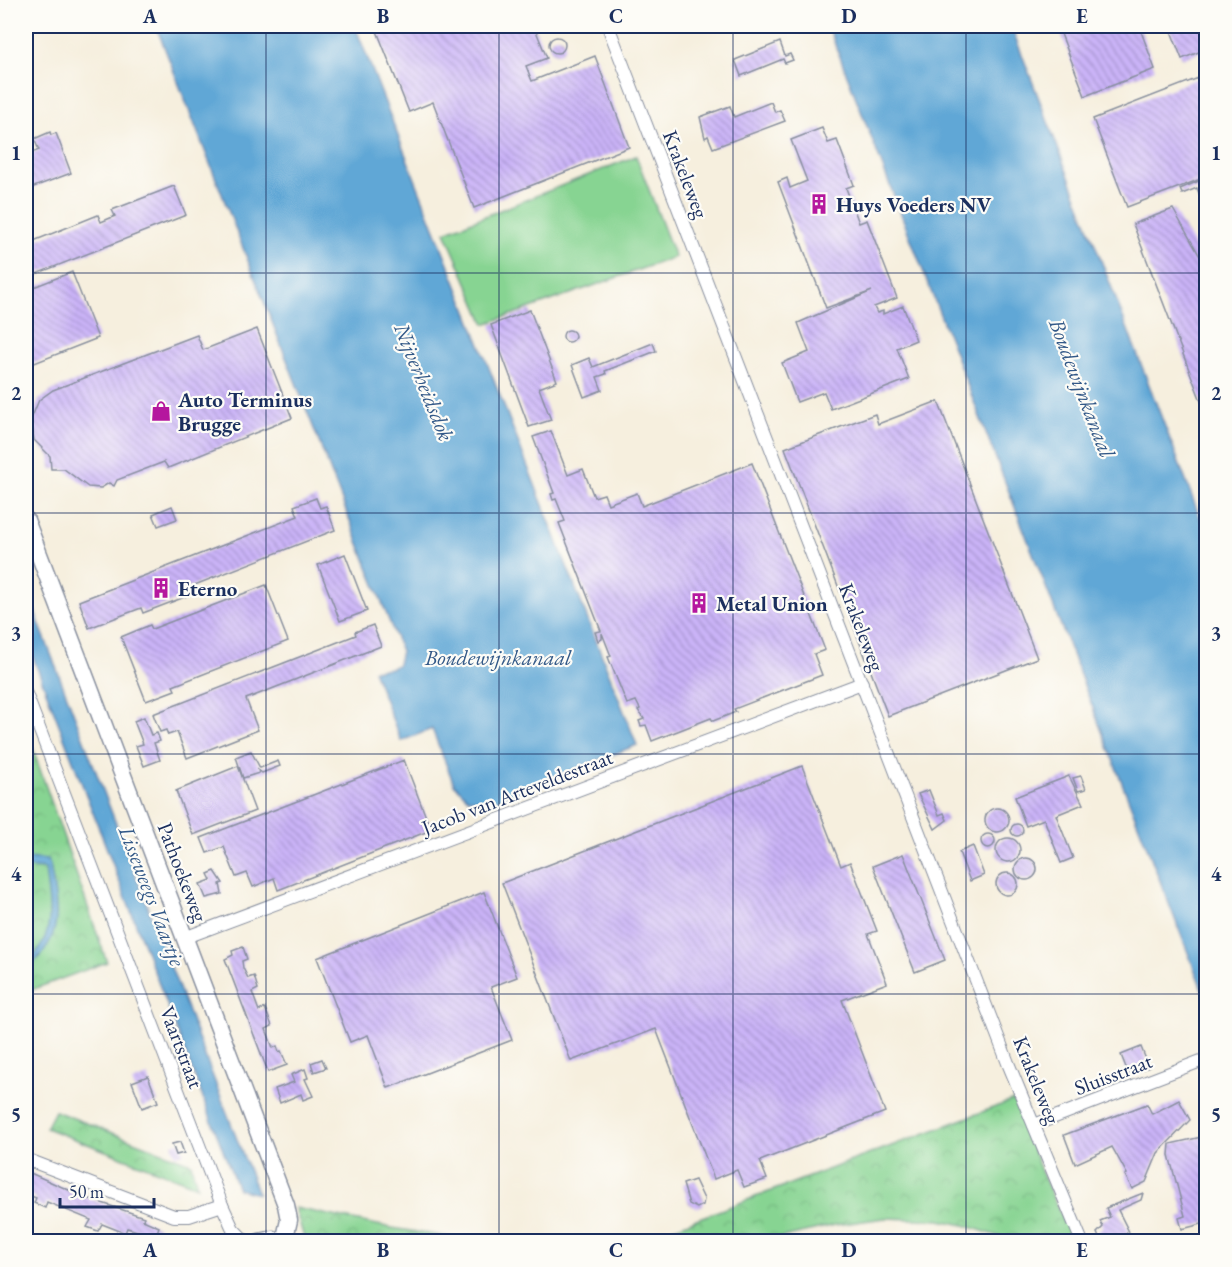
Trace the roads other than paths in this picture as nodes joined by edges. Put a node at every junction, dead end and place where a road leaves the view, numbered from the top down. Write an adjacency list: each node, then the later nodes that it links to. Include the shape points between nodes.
1 (608, 26): 3 (street, Krakeleweg)
2 (26, 520): 5 (main road, Pathoekeweg)
3 (862, 683): 5 (street, Jacob van Arteveldestraat); 7 (street, Krakeleweg)
4 (26, 694): 9 (street, Vaartstraat)
5 (184, 938): 12 (main road, Pathoekeweg, via 286,1205 289,1220)
6 (1206, 1059): 7 (street, Sluisstraat)
7 (1034, 1125): 13 (street, Krakeleweg)
8 (26, 1159): 9 (street, via 174,1216 189,1216)
9 (222, 1205): 10 (street, Vaartstraat, via 233,1229)
10 (246, 1242)
11 (259, 1242): 12 (main road)
12 (284, 1242)
13 (1082, 1242)

